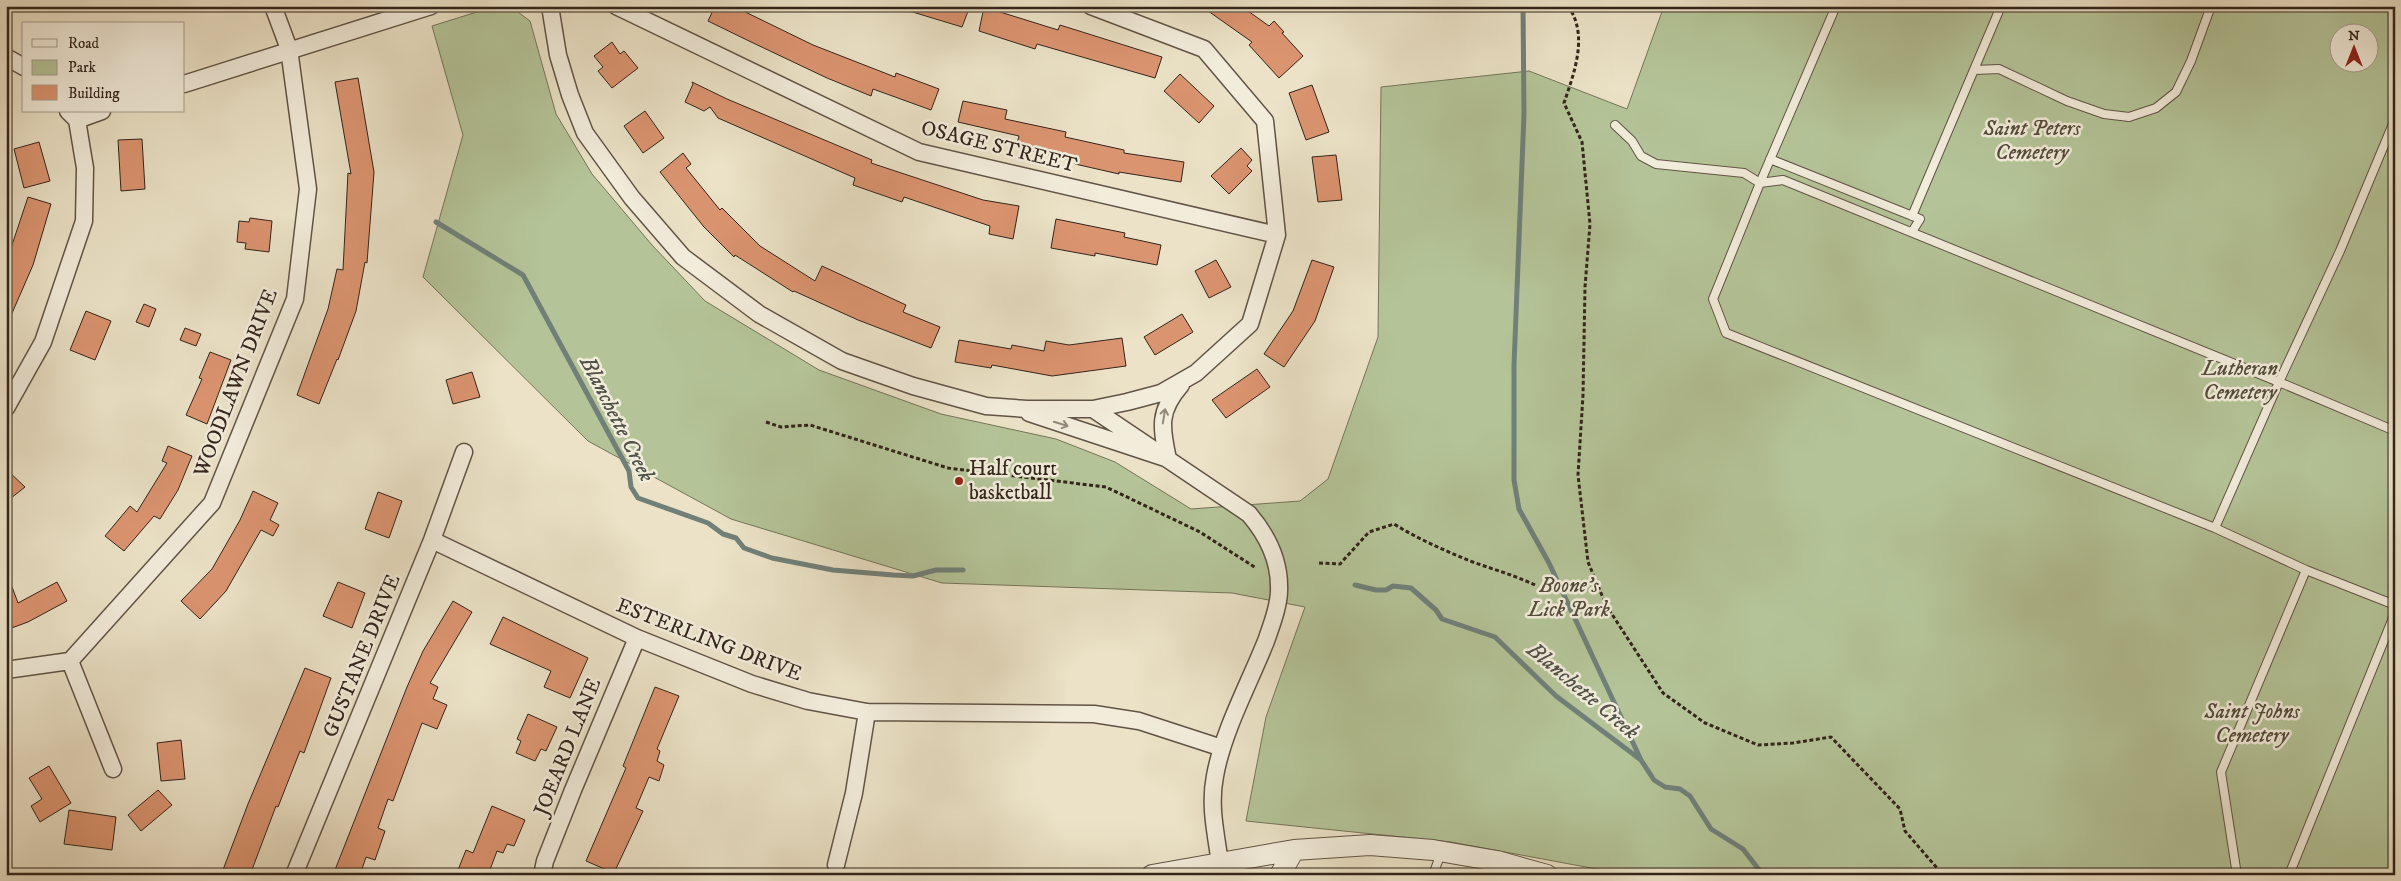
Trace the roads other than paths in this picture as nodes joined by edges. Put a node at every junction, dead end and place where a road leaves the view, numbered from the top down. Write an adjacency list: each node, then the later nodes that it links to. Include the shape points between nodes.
1 (273, 6): 9 (street, WOODLAWN DRIVE)
2 (431, 6): 9 (street)
3 (550, 6): 26 (street, via 558,55 585,133 632,198 683,257 759,314 842,361 986,406)
4 (616, 6): 22 (street, OSAGE STREET, via 919,152)
5 (1091, 6): 22 (street, via 1204,50 1265,121)
6 (1836, 6): 18 (lane)
7 (2001, 6): 12 (lane)
8 (2211, 6): 12 (lane, via 2176,92 2156,108 2128,117 2104,114 2067,101 1999,70)
9 (289, 50): 13 (street); 37 (street, WOODLAWN DRIVE, via 308,189 295,299 212,503)
10 (6, 57): 11 (street)
11 (22, 66)
12 (1974, 70): 20 (lane)
13 (185, 84)
14 (96, 112): 15 (street)
15 (72, 116): 25 (street, via 85,168 84,221 42,342)
16 (2395, 119): 24 (lane, via 2340,251)
17 (1615, 125): 19 (lane, via 1632,141 1641,156 1656,164 1744,173)
18 (1770, 159): 19 (lane); 20 (lane)
19 (1760, 183): 21 (lane, via 1783,180); 31 (lane, via 1712,299 1726,333)
20 (1912, 216): 21 (lane, via 1920,219)
21 (1912, 232): 24 (lane)
22 (1277, 235): 23 (street, via 1250,324)
23 (1185, 380): 27 (street, via 1161,393); 30 (street, one-way to 23, via 1163,417 1166,404)
24 (2279, 382): 28 (lane); 31 (lane)
25 (6, 408)
26 (1015, 408): 27 (street); 30 (street, one-way to 30)
27 (1093, 408): 30 (street)
28 (2395, 431)
29 (464, 452): 32 (street, GUSTANE DRIVE)
30 (1168, 459): 40 (street, via 1249,514 1264,532 1277,567 1280,587 1273,621)
31 (2215, 528): 33 (lane)
32 (432, 540): 36 (street, ESTERLING DRIVE); 46 (street, GUSTANE DRIVE)
33 (2306, 570): 34 (lane); 52 (lane, via 2222,772)
34 (2395, 605)
35 (2395, 613): 53 (lane)
36 (637, 638): 39 (street, ESTERLING DRIVE, via 752,684 808,701); 47 (street, JOEARD LANE)
37 (70, 661): 38 (street); 41 (street)
38 (6, 670)
39 (867, 712): 40 (street, ESTERLING DRIVE, via 1094,714 1139,721); 44 (street, via 854,792)
40 (1222, 748): 45 (street, via 1211,805)
41 (113, 769)
42 (1294, 850): 43 (street, via 1370,845); 45 (street); 49 (street)
43 (1442, 852): 50 (lane); 51 (street, via 1497,861)
44 (836, 865)
45 (1220, 869): 48 (street)
46 (294, 875)
47 (542, 875)
48 (1152, 875)
49 (1280, 875)
50 (1432, 875)
51 (1547, 875)
52 (2237, 875)
53 (2290, 875)

